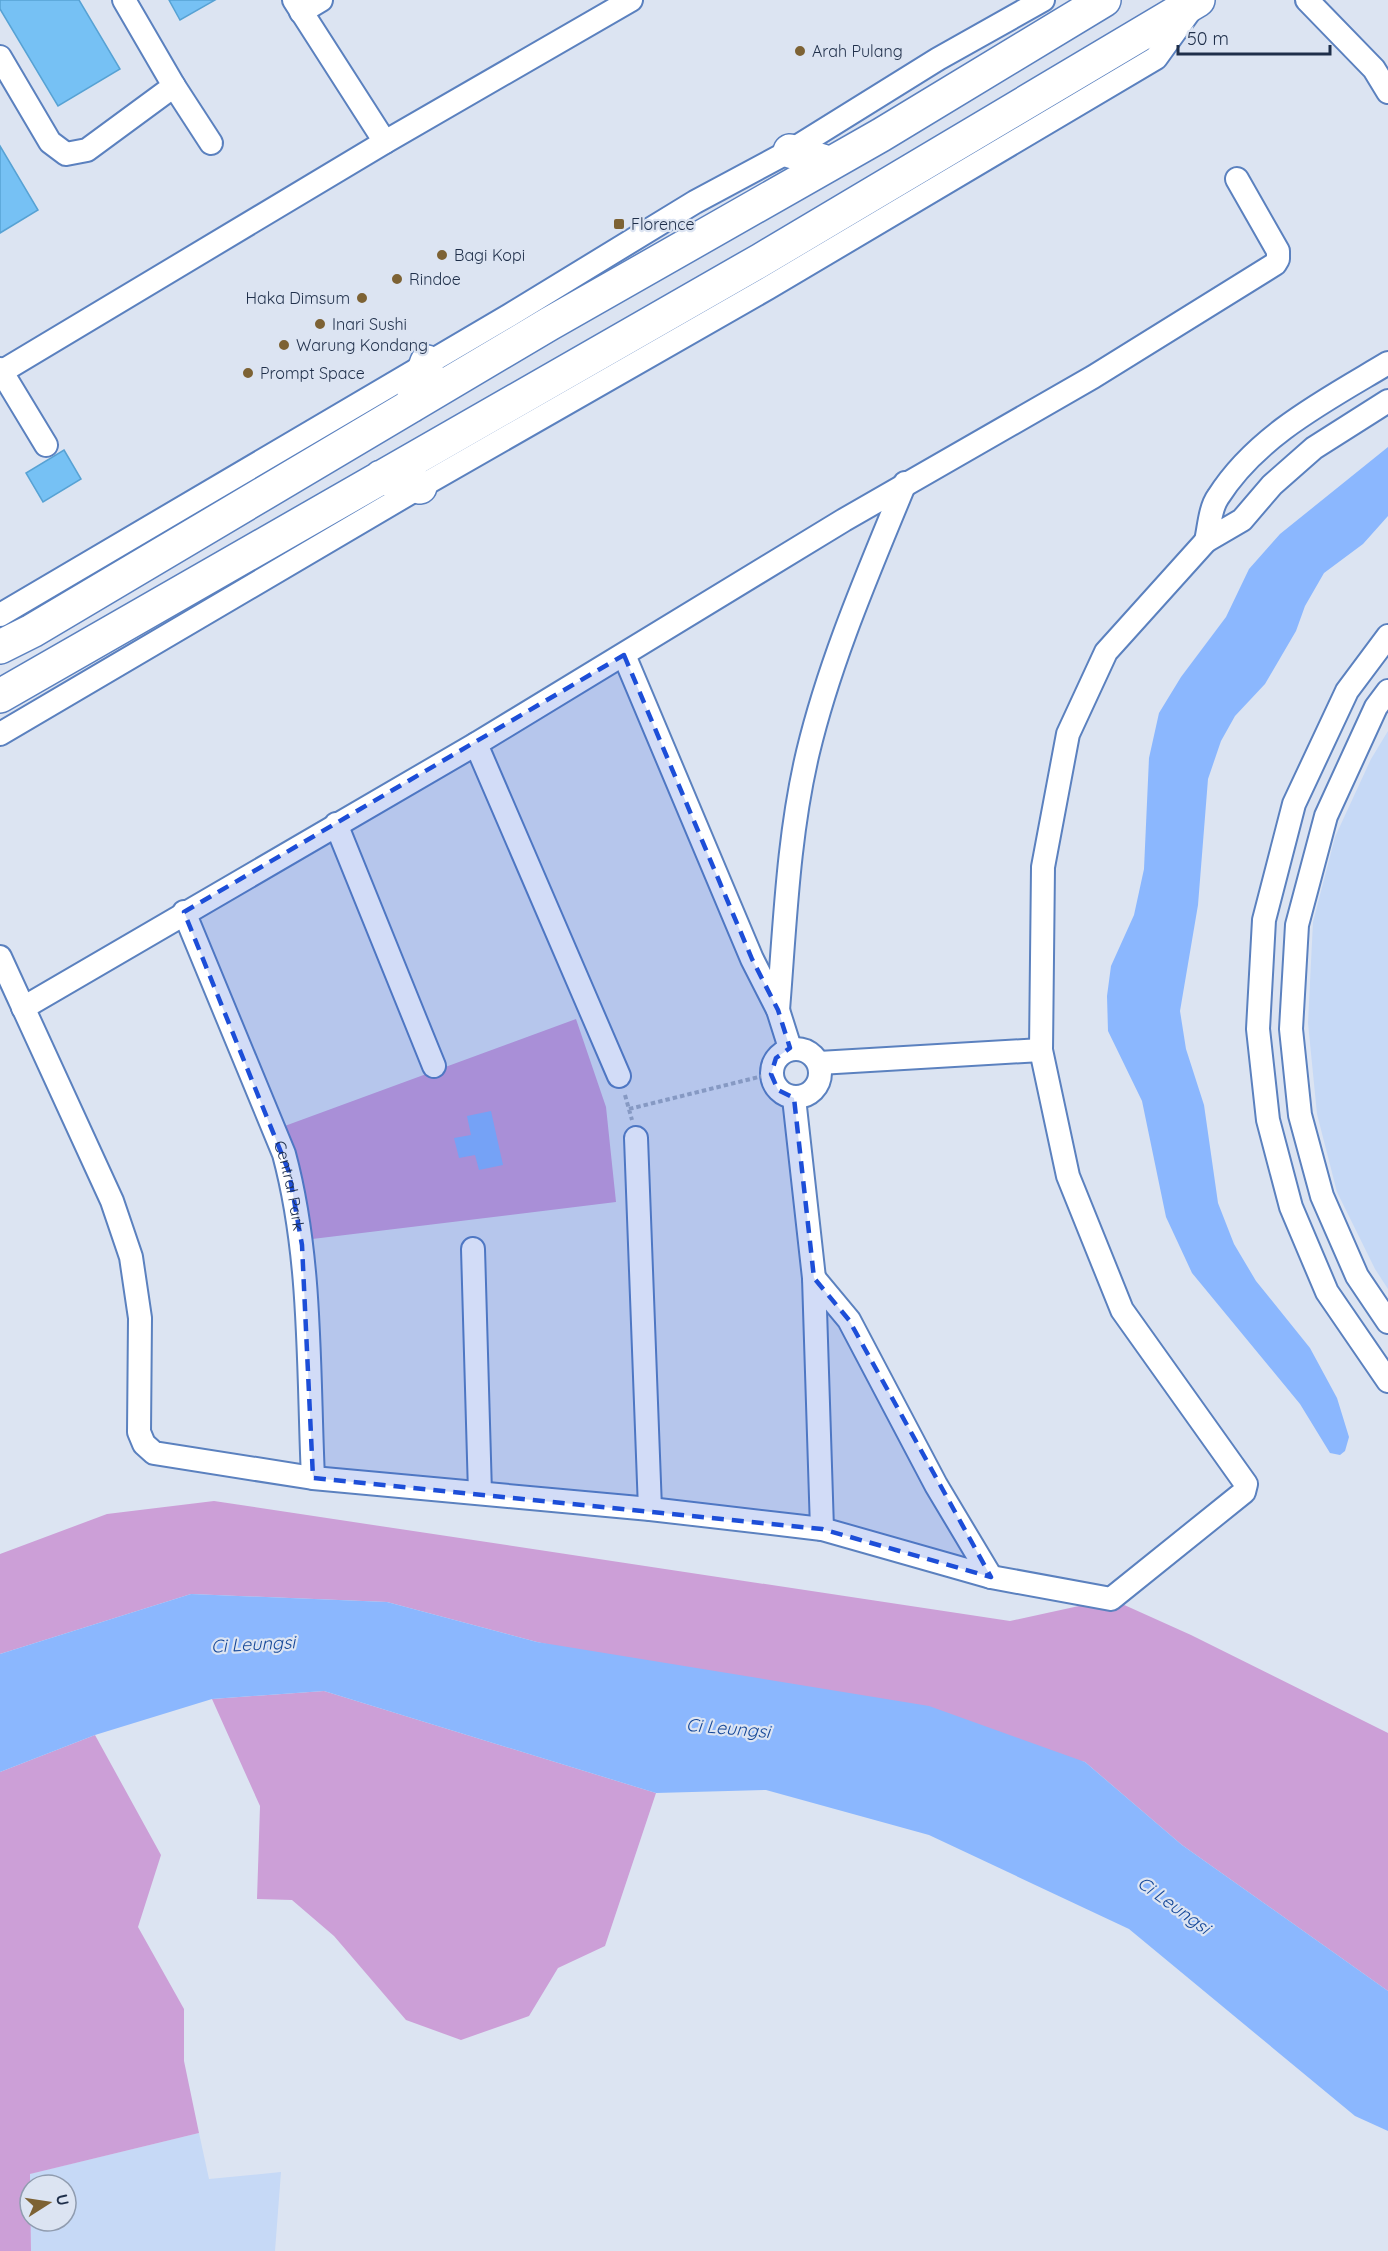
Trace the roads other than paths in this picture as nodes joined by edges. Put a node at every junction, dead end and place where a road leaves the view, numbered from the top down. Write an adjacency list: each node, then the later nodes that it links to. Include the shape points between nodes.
1 (124, 0): 10 (street)
2 (321, 0): 8 (street)
3 (1043, 0): 14 (street, via 938,59)
4 (1104, 0): 15 (street)
5 (1198, 0): 23 (street, via 761,260); 25 (street, via 1156,58 768,288)
6 (1307, 0): 11 (street, via 1374,69)
7 (624, 2): 12 (street)
8 (298, 6): 12 (street)
9 (0, 57): 10 (street, via 51,142 66,154 87,150)
10 (174, 86): 13 (street)
11 (1388, 92)
12 (385, 142): 19 (street)
13 (211, 143)
14 (790, 151): 15 (street); 17 (street, via 695,202)
15 (829, 163): 21 (street)
16 (1237, 179): 24 (street, via 1278,251 1275,264 1093,376)
17 (427, 362): 21 (street); 27 (street)
18 (1388, 363): 26 (street, via 1298,418 1251,456 1216,498)
19 (1, 371): 22 (street)
20 (1388, 401): 26 (street, via 1314,448 1272,485 1242,520)
21 (411, 406): 29 (street)
22 (46, 445)
23 (381, 477): 25 (street); 32 (street)
24 (905, 483): 30 (street); 39 (street, via 851,619 808,752 790,864)
25 (420, 487): 33 (street)
26 (1206, 542): 41 (street, via 1107,652 1068,734 1043,867)
27 (0, 615)
28 (1388, 636): 50 (street, via 1347,691 1294,804 1264,920 1258,1029 1268,1120 1291,1207 1327,1292)
29 (0, 647)
30 (624, 655): 34 (street); 39 (street, via 752,959)
31 (1388, 691): 49 (street, via 1376,707 1326,816 1297,925 1291,1029 1300,1114 1322,1196 1357,1276)
32 (0, 696)
33 (0, 734)
34 (476, 744): 35 (street); 44 (street)
35 (336, 824): 36 (street); 43 (street)
36 (184, 912): 38 (street); 51 (street, Central Park, via 289,1172 302,1245)
37 (0, 957): 38 (street)
38 (24, 1008): 51 (street, via 112,1201 131,1257 140,1318 139,1432 144,1444 154,1453)
39 (778, 1010): 40 (street)
40 (790, 1048): 42 (street, via 807,1050); 45 (street, via 776,1058 771,1074 778,1090)
41 (1041, 1050): 42 (street); 55 (street, via 1068,1176 1122,1310 1246,1484 1244,1492 1111,1599)
42 (819, 1063): 45 (street, via 820,1080 810,1094)
43 (434, 1066)
44 (618, 1076)
45 (794, 1098): 48 (street)
46 (636, 1138): 53 (street)
47 (472, 1249): 52 (street)
48 (814, 1278): 54 (street); 55 (street, via 849,1320 936,1485)
49 (1388, 1322)
50 (1388, 1381)
51 (313, 1478): 52 (street)
52 (480, 1493): 53 (street)
53 (650, 1509): 54 (street)
54 (822, 1529): 55 (street)
55 (991, 1578)

